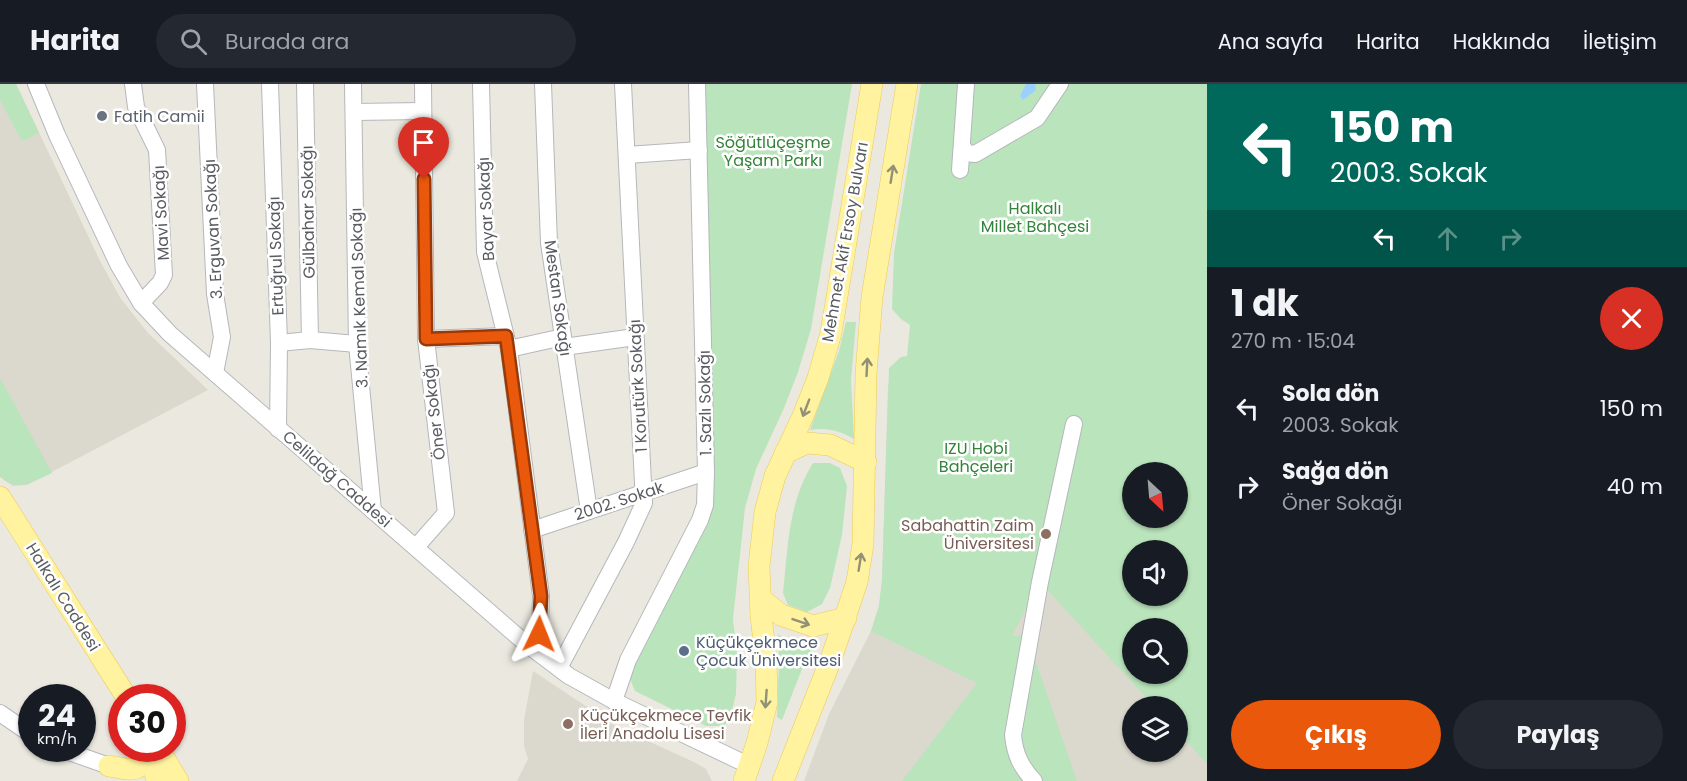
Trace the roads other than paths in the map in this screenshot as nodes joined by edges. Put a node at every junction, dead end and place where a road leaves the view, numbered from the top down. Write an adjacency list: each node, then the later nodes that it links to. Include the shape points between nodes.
1 (36, 84): 24 (street, Celildağ Caddesi, via 119,266)
2 (122, 84): 17 (street)
3 (134, 84): 17 (street, Mavi Sokağı)
4 (205, 84): 32 (street, 3. Erguvan Sokağı, via 216,294 222,337)
5 (270, 84): 30 (street, Ertuğrul Sokağı)
6 (305, 84): 27 (street, Gülbahar Sokağı)
7 (353, 84): 19 (street, 3. Namık Kemal Sokağı)
8 (423, 84): 18 (street, Öner Sokağı)
9 (481, 84): 28 (street, Bayar Sokağı, via 485,252)
10 (543, 84): 29 (street, Mestan Sokağı, via 549,243)
11 (623, 84): 22 (street, 1 Korutürk Sokağı)
12 (697, 84): 21 (street, 1. Sazlı Sokağı)
13 (872, 84): 35 (main road, Mehmet Akif Ersoy Bulvarı, one-way to 35, via 831,333 810,397)
14 (907, 84): 36 (main road, Mehmet Akif Ersoy Bulvarı, one-way to 14, via 866,374 872,297)
15 (966, 84): 20 (street)
16 (1060, 84): 20 (street, via 1041,113 1026,126 975,154 966,153)
17 (136, 107): 24 (street, Mavi Sokağı, via 157,150 164,275)
18 (423, 111): 19 (street); 26 (street, Öner Sokağı)
19 (354, 112): 31 (street, 3. Namık Kemal Sokağı)
20 (962, 146): 23 (street)
21 (699, 150): 22 (street); 37 (street, 1. Sazlı Sokağı)
22 (627, 155): 25 (street, 1 Korutürk Sokağı)
23 (960, 170)
24 (141, 303): 32 (street, Celildağ Caddesi)
25 (635, 337): 29 (street); 38 (street, 1 Korutürk Sokağı)
26 (426, 339): 28 (street); 43 (street, Öner Sokağı, via 446,513)
27 (310, 340): 30 (street); 31 (street)
28 (507, 342): 29 (street); 42 (street, Bayar Sokağı)
29 (563, 342): 41 (street, Mestan Sokağı)
30 (279, 344): 34 (street, Ertuğrul Sokağı)
31 (357, 344): 40 (street, 3. Namık Kemal Sokağı)
32 (214, 373): 34 (street, Celildağ Caddesi)
33 (1074, 424): 62 (street, via 1013,735 1015,752)
34 (278, 429): 40 (street, Celildağ Caddesi)
35 (785, 453): 36 (main road, via 807,443 830,445); 44 (main road, Mehmet Akif Ersoy Bulvarı, via 765,512 759,566)
36 (866, 462): 45 (main road, Mehmet Akif Ersoy Bulvarı, one-way to 36, via 857,582 862,544)
37 (706, 472): 38 (street, 2002. Sokak); 49 (street, 1. Sazlı Sokağı, via 705,505 700,520 628,660)
38 (644, 493): 41 (street, 2002. Sokak); 47 (street, 1 Korutürk Sokağı, via 644,503 627,542)
39 (0, 497): 48 (main road, Halkalı Caddesi)
40 (374, 511): 43 (street, Celildağ Caddesi)
41 (590, 511): 42 (street, 2002. Sokak)
42 (532, 530): 46 (street, Bayar Sokağı, via 541,596)
43 (416, 548): 46 (street, Celildağ Caddesi)
44 (761, 598): 45 (main road, one-way to 45, via 781,615 813,626); 57 (main road, Mehmet Akif Ersoy Bulvarı, one-way to 57, via 767,702)
45 (846, 618): 61 (main road, Mehmet Akif Ersoy Bulvarı)
46 (539, 653): 47 (street, Celildağ Caddesi)
47 (560, 668): 49 (street, Celildağ Caddesi)
48 (118, 684)
49 (614, 701): 57 (street, Celildağ Caddesi)
50 (3, 719): 51 (street)
51 (18, 727)
52 (96, 761): 56 (street)
53 (144, 762): 58 (main road)
54 (152, 762): 59 (main road)
55 (166, 762): 60 (main road)
56 (109, 766): 58 (main road)
57 (747, 773)
58 (132, 776): 59 (main road)
59 (158, 780)
60 (178, 781)
61 (783, 781)
62 (1034, 781)

